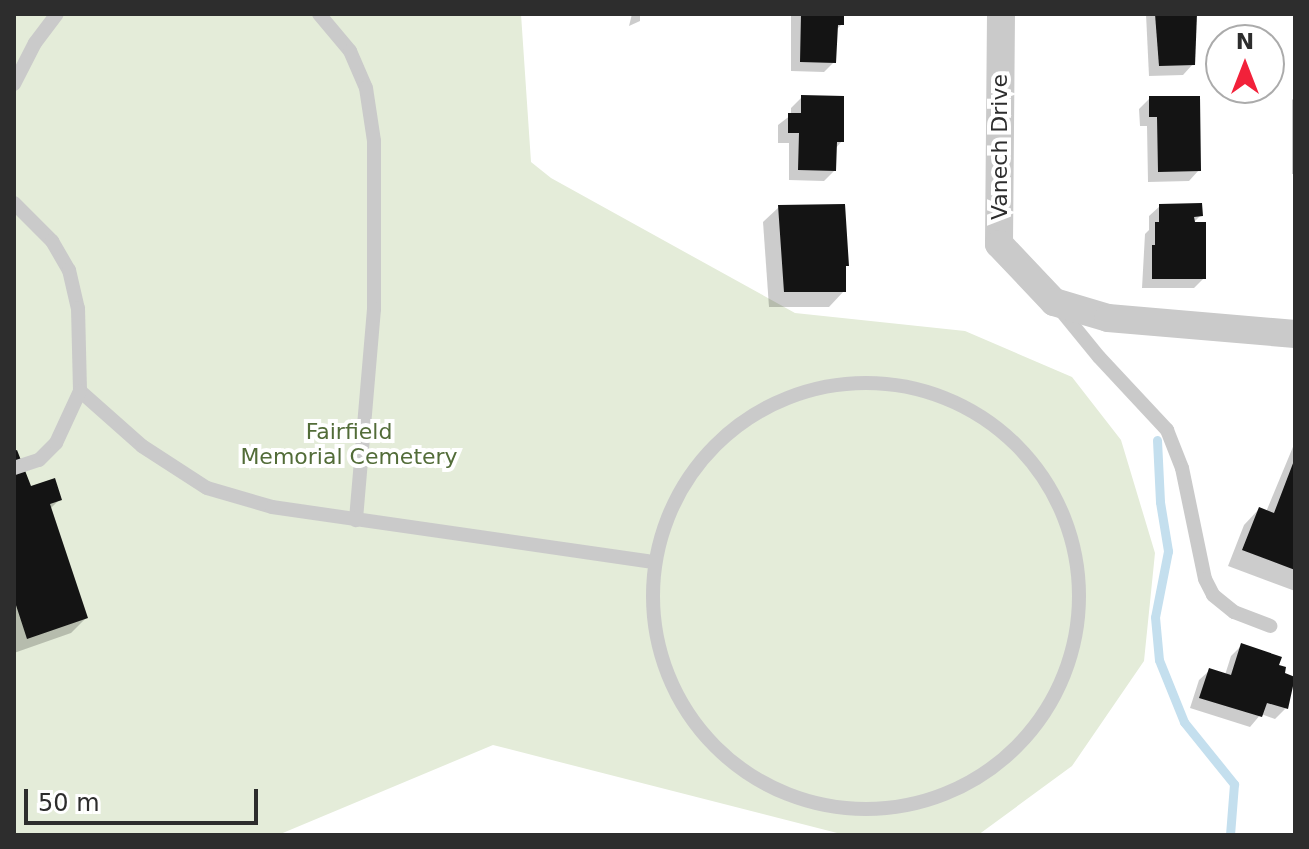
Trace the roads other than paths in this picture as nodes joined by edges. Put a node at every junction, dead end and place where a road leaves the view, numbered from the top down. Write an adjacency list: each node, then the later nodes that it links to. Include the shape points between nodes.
1 (57, 14): 4 (lane)
2 (319, 14): 10 (lane, via 350,51 366,88 374,141 374,309)
3 (1001, 14): 6 (street, Vanech Drive, via 999,244)
4 (14, 84)
5 (17, 212): 8 (lane, via 52,241 69,270 78,308)
6 (1054, 302): 7 (street, via 1108,318); 12 (lane, via 1167,430 1182,468 1213,595 1234,612)
7 (1295, 334)
8 (80, 391): 9 (lane, via 56,443 39,460); 10 (lane, via 142,446 207,488 272,507)
9 (14, 468)
10 (356, 520): 11 (lane)
11 (648, 561): 11 (lane, via 647,585 665,658 697,720 716,744 765,781 838,807 899,808 959,794 1012,755 1047,709 1073,651 1072,548 1053,486 1033,457 985,419 938,398 896,388 808,392 769,404 741,421 682,487 661,523)
12 (1270, 626)

